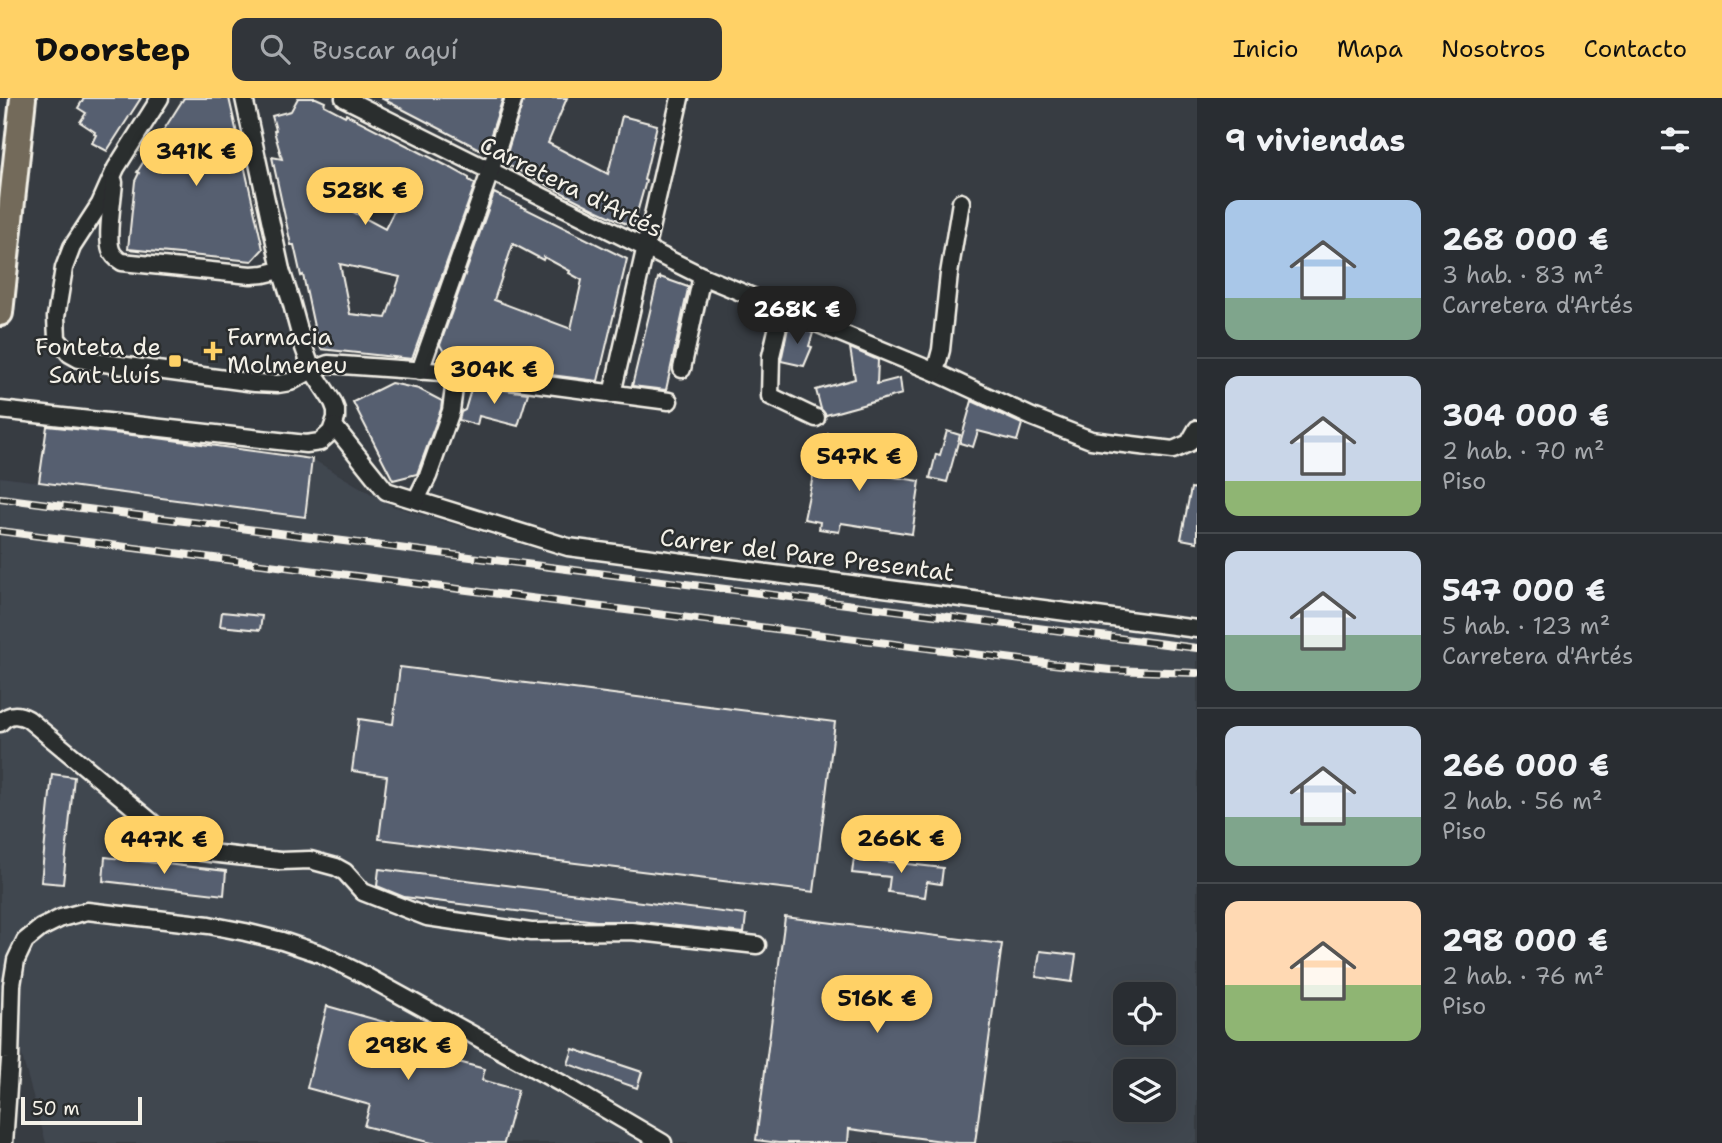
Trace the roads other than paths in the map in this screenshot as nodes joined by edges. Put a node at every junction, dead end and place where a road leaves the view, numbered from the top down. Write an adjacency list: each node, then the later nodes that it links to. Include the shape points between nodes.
1 (23, 98): 14 (highway)
2 (160, 98): 7 (street)
3 (244, 98): 11 (street, Carrer del Pare Presentat)
4 (344, 98): 8 (street, Carretera d'Artés)
5 (514, 98): 8 (street)
6 (680, 98): 10 (street)
7 (116, 168): 11 (street, via 109,241 115,258 251,275); 16 (street, via 67,258 56,317 57,339 69,354 89,361 255,383 290,382)
8 (490, 172): 10 (street, Carretera d'Artés); 17 (street)
9 (961, 202): 18 (street, via 942,350)
10 (646, 249): 12 (street, Carretera d'Artés); 20 (street)
11 (281, 270): 16 (street, Carrer del Pare Presentat)
12 (702, 276): 13 (street, Carretera d'Artés); 15 (street)
13 (782, 309): 18 (street, Carretera d'Artés); 23 (street, via 771,356 770,396)
14 (0, 313)
15 (682, 369)
16 (312, 370): 17 (street, via 328,364); 24 (street, Carrer del Pare Presentat, via 333,402)
17 (420, 371): 19 (street)
18 (935, 372): 25 (street, Carretera d'Artés, via 1091,440 1173,450 1189,443)
19 (456, 373): 20 (street); 26 (street, via 451,411)
20 (612, 394): 21 (street)
21 (669, 401)
22 (0, 411): 24 (street, via 306,444 326,438)
23 (816, 418)
24 (334, 426): 26 (street, Carrer del Pare Presentat, via 386,491)
25 (1197, 429)
26 (416, 500): 27 (street, Carrer del Pare Presentat, via 568,547)
27 (1197, 629)
28 (0, 723): 29 (street, via 14,715 28,719 173,840 190,849 281,861 310,860 336,867 363,892 427,917 531,932 631,931)
29 (757, 945)
30 (4, 1143): 31 (street, via 16,960 25,941 41,928 87,911 209,925 321,954)
31 (663, 1143)

